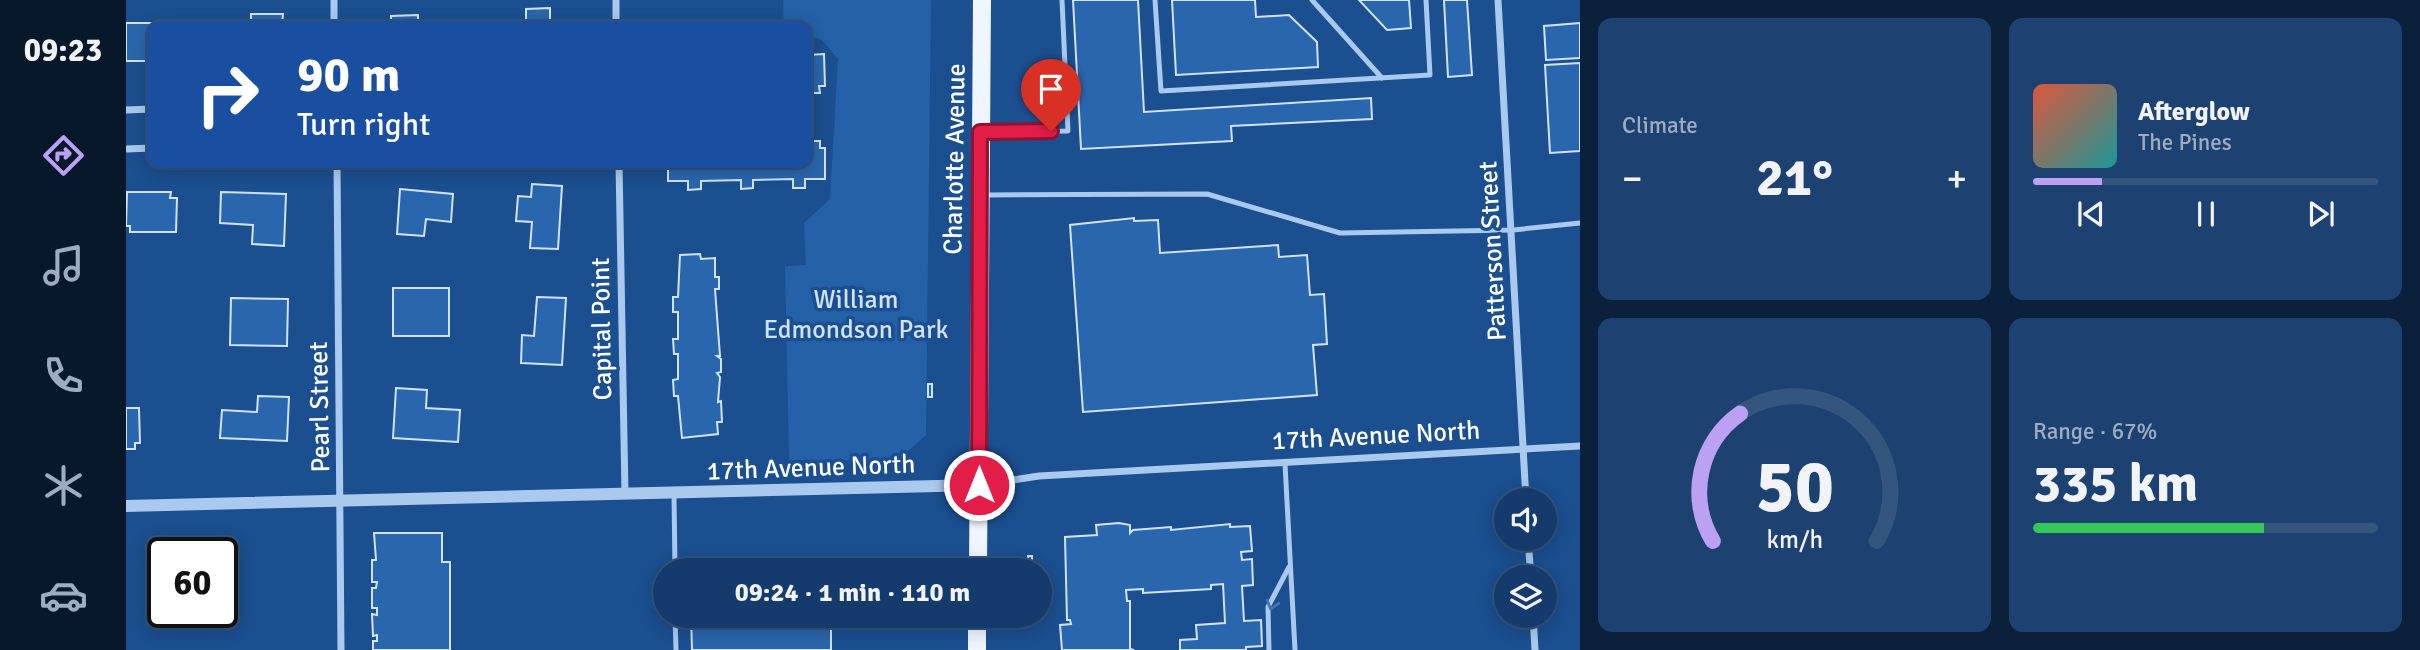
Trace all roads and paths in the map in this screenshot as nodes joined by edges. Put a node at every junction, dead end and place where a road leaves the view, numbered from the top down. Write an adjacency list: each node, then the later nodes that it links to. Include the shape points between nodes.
1 (334, 0): 9 (street)
2 (616, 0): 10 (street)
3 (982, 0): 14 (main road, Charlotte Avenue)
4 (1062, 0): 14 (lane, via 1068,131)
5 (1155, 0): 11 (lane, via 1161,91)
6 (1312, 0): 11 (lane)
7 (1426, 0): 11 (lane, via 1430,75)
8 (1498, 0): 21 (street, Patterson Street)
9 (334, 21)
10 (616, 21)
11 (1382, 78)
12 (147, 109): 13 (street)
13 (126, 110)
14 (980, 132): 19 (main road, Charlotte Avenue)
15 (147, 148): 16 (street)
16 (126, 149)
17 (337, 168): 29 (street, Pearl Street)
18 (619, 168): 28 (street, Capital Point)
19 (979, 195): 21 (lane, via 1207,194 1340,233); 25 (main road, Charlotte Avenue)
20 (1580, 223): 21 (lane)
21 (1513, 230): 23 (street, Patterson Street)
22 (1580, 446): 23 (street, 17th Avenue North)
23 (1523, 449): 24 (street, 17th Avenue North); 26 (street, Patterson Street)
24 (1285, 464): 25 (street, 17th Avenue North, via 1039,476); 33 (lane)
25 (979, 485): 27 (street, 17th Avenue North); 32 (main road, Charlotte Avenue)
26 (1525, 488)
27 (674, 494): 28 (street, 17th Avenue North); 31 (lane)
28 (625, 495): 29 (street, 17th Avenue North)
29 (341, 502): 30 (street, 17th Avenue North); 37 (street, Pearl Street)
30 (126, 506)
31 (675, 558)
32 (978, 558)
33 (1290, 564): 40 (lane, one-way to 40, via 1268,607); 41 (lane)
34 (675, 628): 38 (lane)
35 (977, 628): 39 (main road)
36 (1534, 628): 42 (street)
37 (341, 650)
38 (676, 650)
39 (977, 650)
40 (1269, 650)
41 (1295, 650)
42 (1535, 650)

